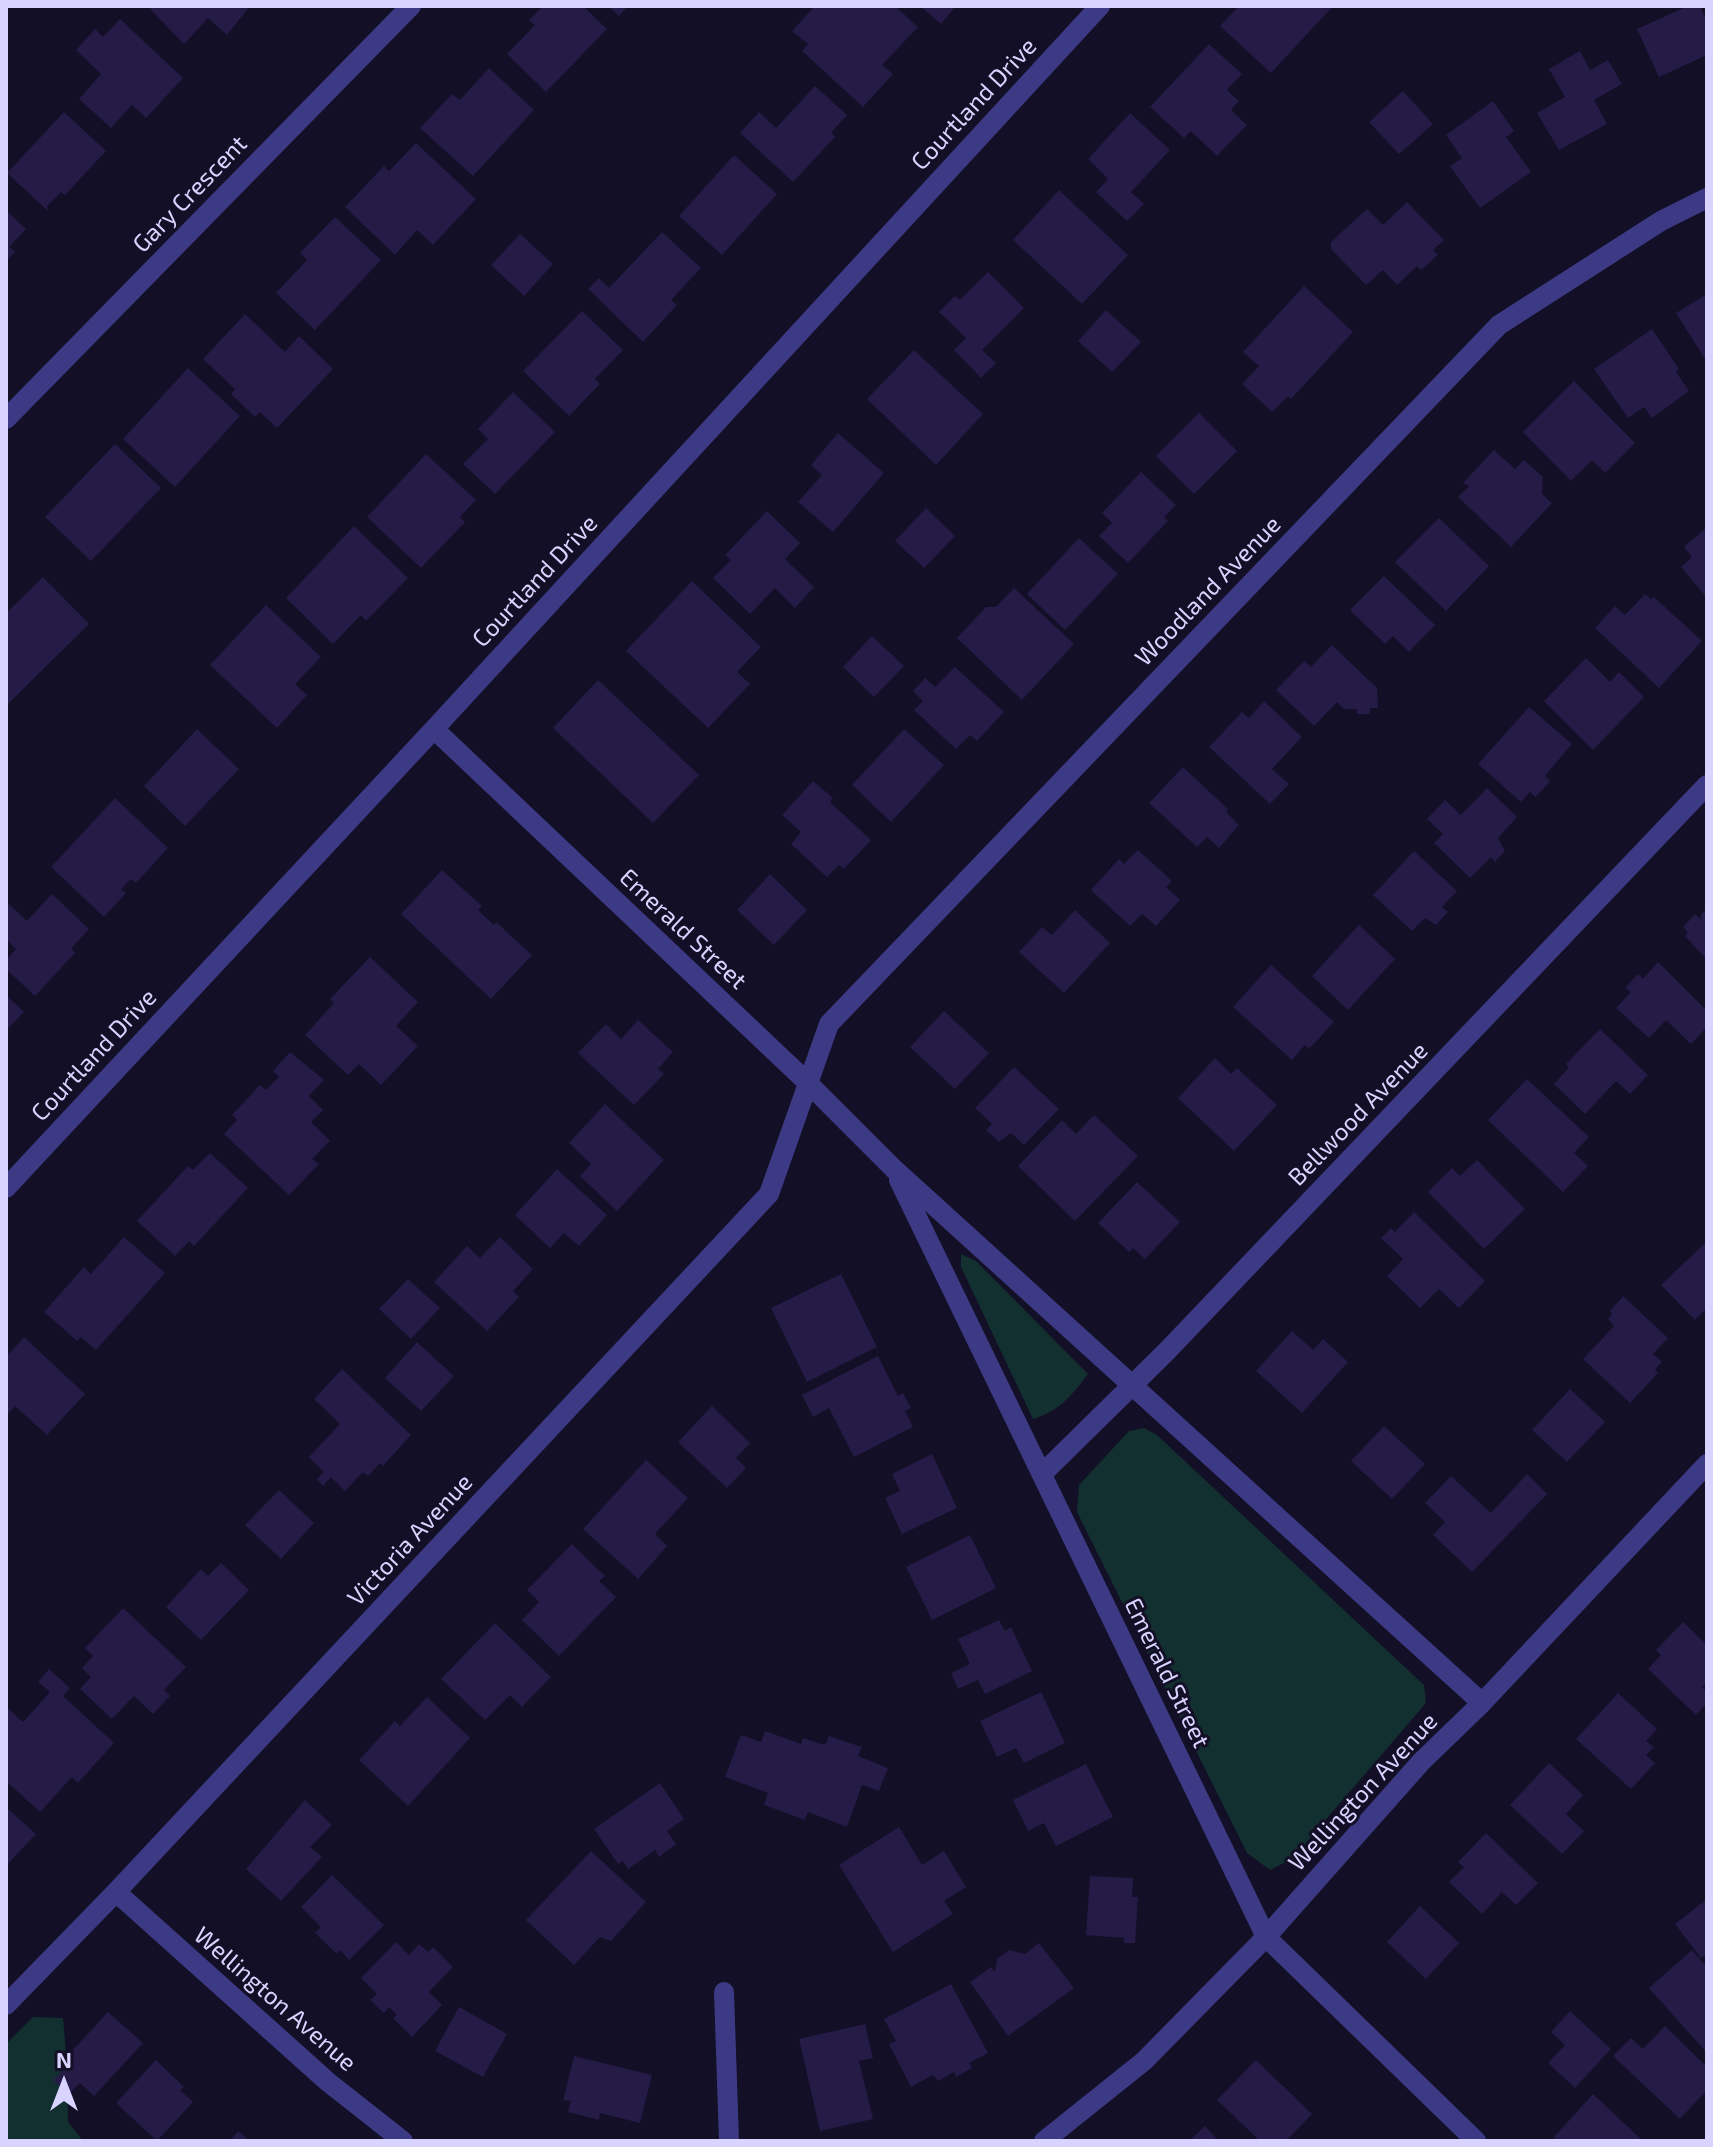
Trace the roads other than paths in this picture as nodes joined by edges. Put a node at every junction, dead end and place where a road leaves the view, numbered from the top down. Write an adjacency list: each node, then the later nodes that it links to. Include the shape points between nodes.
1 (411, 6): 4 (street, Gary Crescent)
2 (1100, 6): 5 (street, Courtland Drive)
3 (1707, 198): 7 (street, Woodland Avenue, via 1661,221 1499,325 829,1024)
4 (6, 419)
5 (434, 729): 7 (street, Emerald Street); 9 (street, Courtland Drive)
6 (1707, 785): 10 (street, Bellwood Avenue)
7 (808, 1083): 8 (street, Emerald Street); 14 (street, Victoria Avenue, via 769,1194)
8 (894, 1169): 10 (street, Emerald Street); 12 (street, Emerald Street)
9 (6, 1188)
10 (1134, 1385): 12 (street, Bellwood Avenue); 13 (street, Emerald Street)
11 (1707, 1464): 13 (street, Wellington Avenue)
12 (1042, 1474): 15 (street, Emerald Street)
13 (1482, 1703): 15 (street, Wellington Avenue, via 1421,1762)
14 (116, 1892): 17 (street, Victoria Avenue); 18 (street, Wellington Avenue, via 328,2082)
15 (1266, 1937): 20 (street, Wellington Avenue, via 1144,2061); 21 (street, Emerald Street)
16 (724, 1992): 19 (street)
17 (6, 2005)
18 (403, 2141)
19 (729, 2141)
20 (1044, 2141)
21 (1476, 2141)

